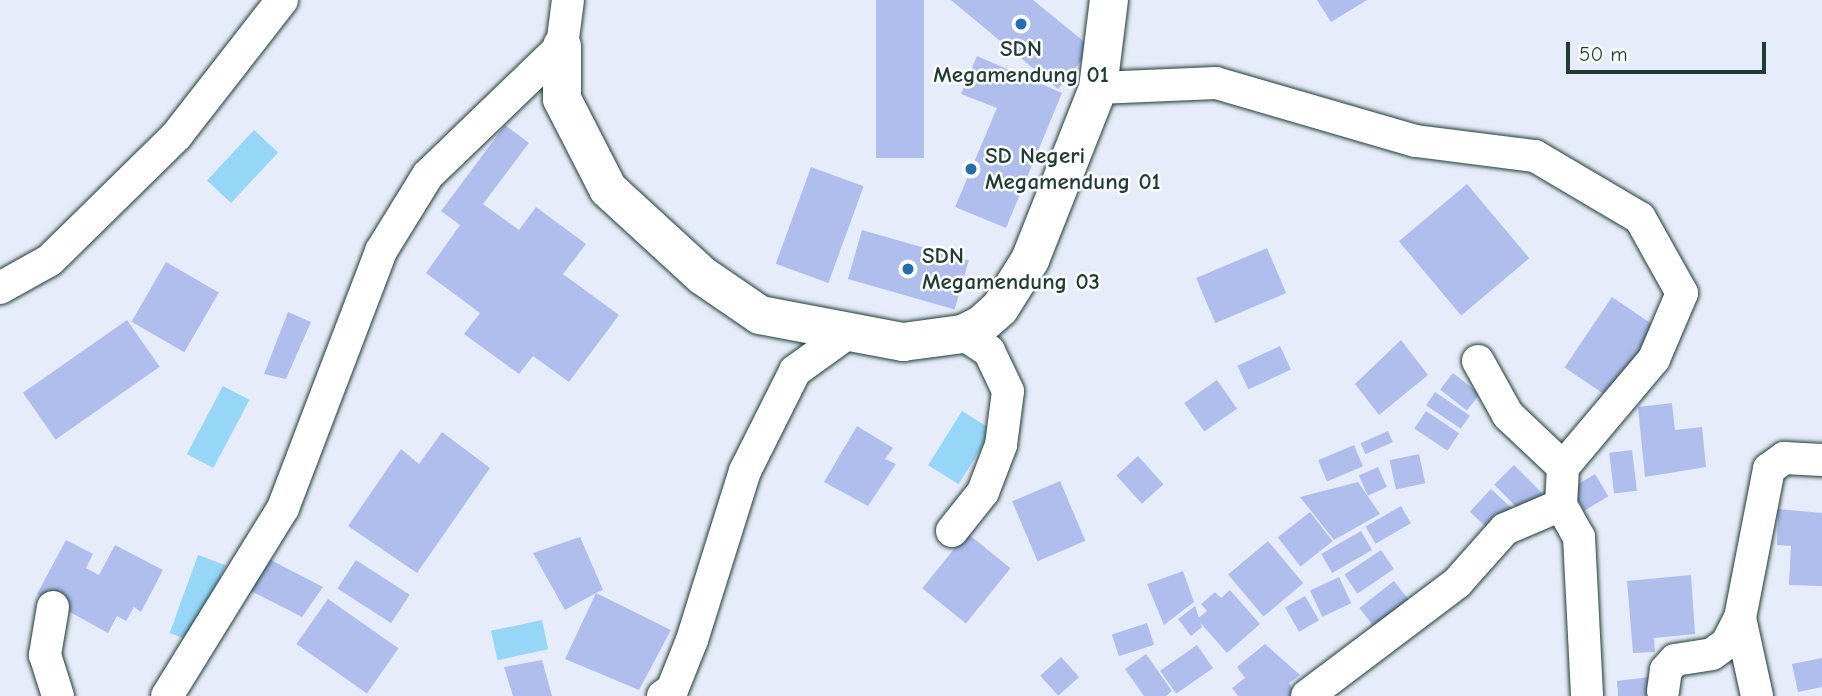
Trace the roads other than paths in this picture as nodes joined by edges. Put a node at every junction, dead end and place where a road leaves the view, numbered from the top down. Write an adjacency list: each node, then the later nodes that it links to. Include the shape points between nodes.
1 (282, 0): 6 (street, via 177,135 50,260)
2 (568, 0): 4 (street)
3 (1109, 0): 5 (street)
4 (562, 46): 8 (street, via 562,99 608,189 703,276 760,315); 19 (street, via 428,175 381,251 283,508)
5 (1098, 88): 7 (street, via 1030,260 1000,308); 11 (street, via 1216,83 1416,141 1535,156 1640,218 1682,293 1654,359)
6 (0, 288)
7 (963, 334): 8 (street, via 903,342); 13 (street, via 989,351 1008,391 1001,445 983,492)
8 (845, 335): 17 (street, via 795,370 745,471)
9 (1478, 361): 11 (street, via 1508,415)
10 (1822, 460): 15 (street, via 1784,458 1769,469)
11 (1563, 467): 12 (street)
12 (1561, 505): 20 (street, via 1504,529 1457,583); 21 (street, via 1579,537)
13 (952, 531)
14 (53, 607): 18 (street, via 45,655)
15 (1740, 618): 16 (street, via 1727,643 1712,654 1675,660 1665,670); 22 (street)
16 (1663, 691)
17 (670, 694)
18 (58, 696)
19 (167, 696)
20 (1307, 696)
21 (1587, 696)
22 (1757, 696)

